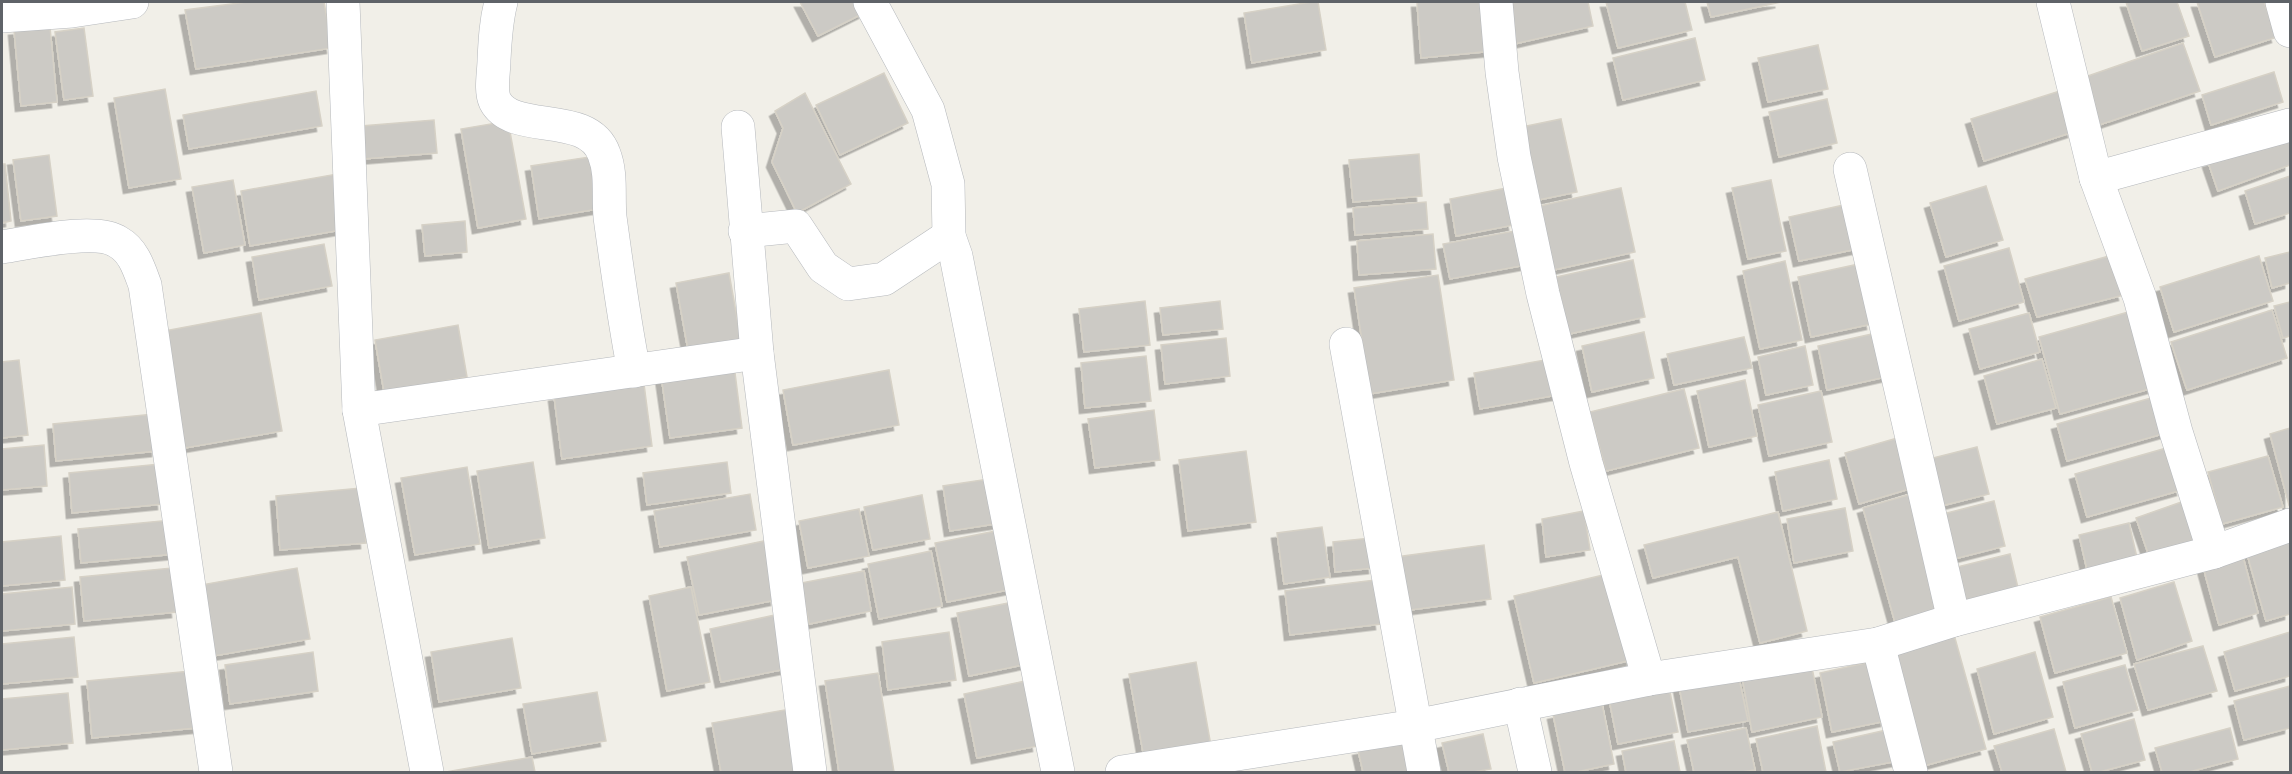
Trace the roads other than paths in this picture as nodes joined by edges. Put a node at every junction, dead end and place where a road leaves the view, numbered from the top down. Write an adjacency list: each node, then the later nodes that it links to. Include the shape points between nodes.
1 (132, 2): 8 (street)
2 (343, 2): 20 (street)
3 (501, 2): 19 (street, via 496,19 495,100 505,112 535,122 575,127 596,141 604,152 621,305)
4 (870, 2): 15 (street, via 928,110 948,184)
5 (1496, 2): 25 (street, via 1514,157 1543,294)
6 (2053, 2): 13 (street)
7 (2282, 2): 9 (street)
8 (2, 16)
9 (2290, 31)
10 (2290, 124): 13 (street)
11 (738, 127): 14 (street)
12 (1850, 169): 23 (street)
13 (2096, 178): 22 (street, via 2140,298)
14 (745, 231): 15 (street, via 796,226 823,267 848,284 884,279); 18 (street)
15 (949, 236): 32 (street)
16 (2, 247): 29 (street, via 89,234 118,241 135,259 144,285)
17 (1346, 344): 27 (street)
18 (757, 353): 19 (street); 31 (street)
19 (634, 371): 20 (street)
20 (359, 410): 30 (street)
21 (2290, 525): 22 (street)
22 (2214, 552): 23 (street)
23 (1954, 620): 24 (street)
24 (1878, 644): 25 (street); 36 (street)
25 (1648, 679): 26 (street)
26 (1520, 704): 27 (street); 35 (street)
27 (1415, 726): 28 (street); 34 (street)
28 (1194, 767): 33 (street)
29 (216, 772)
30 (428, 772)
31 (810, 772)
32 (1058, 772)
33 (1122, 772)
34 (1424, 772)
35 (1535, 772)
36 (1911, 772)

